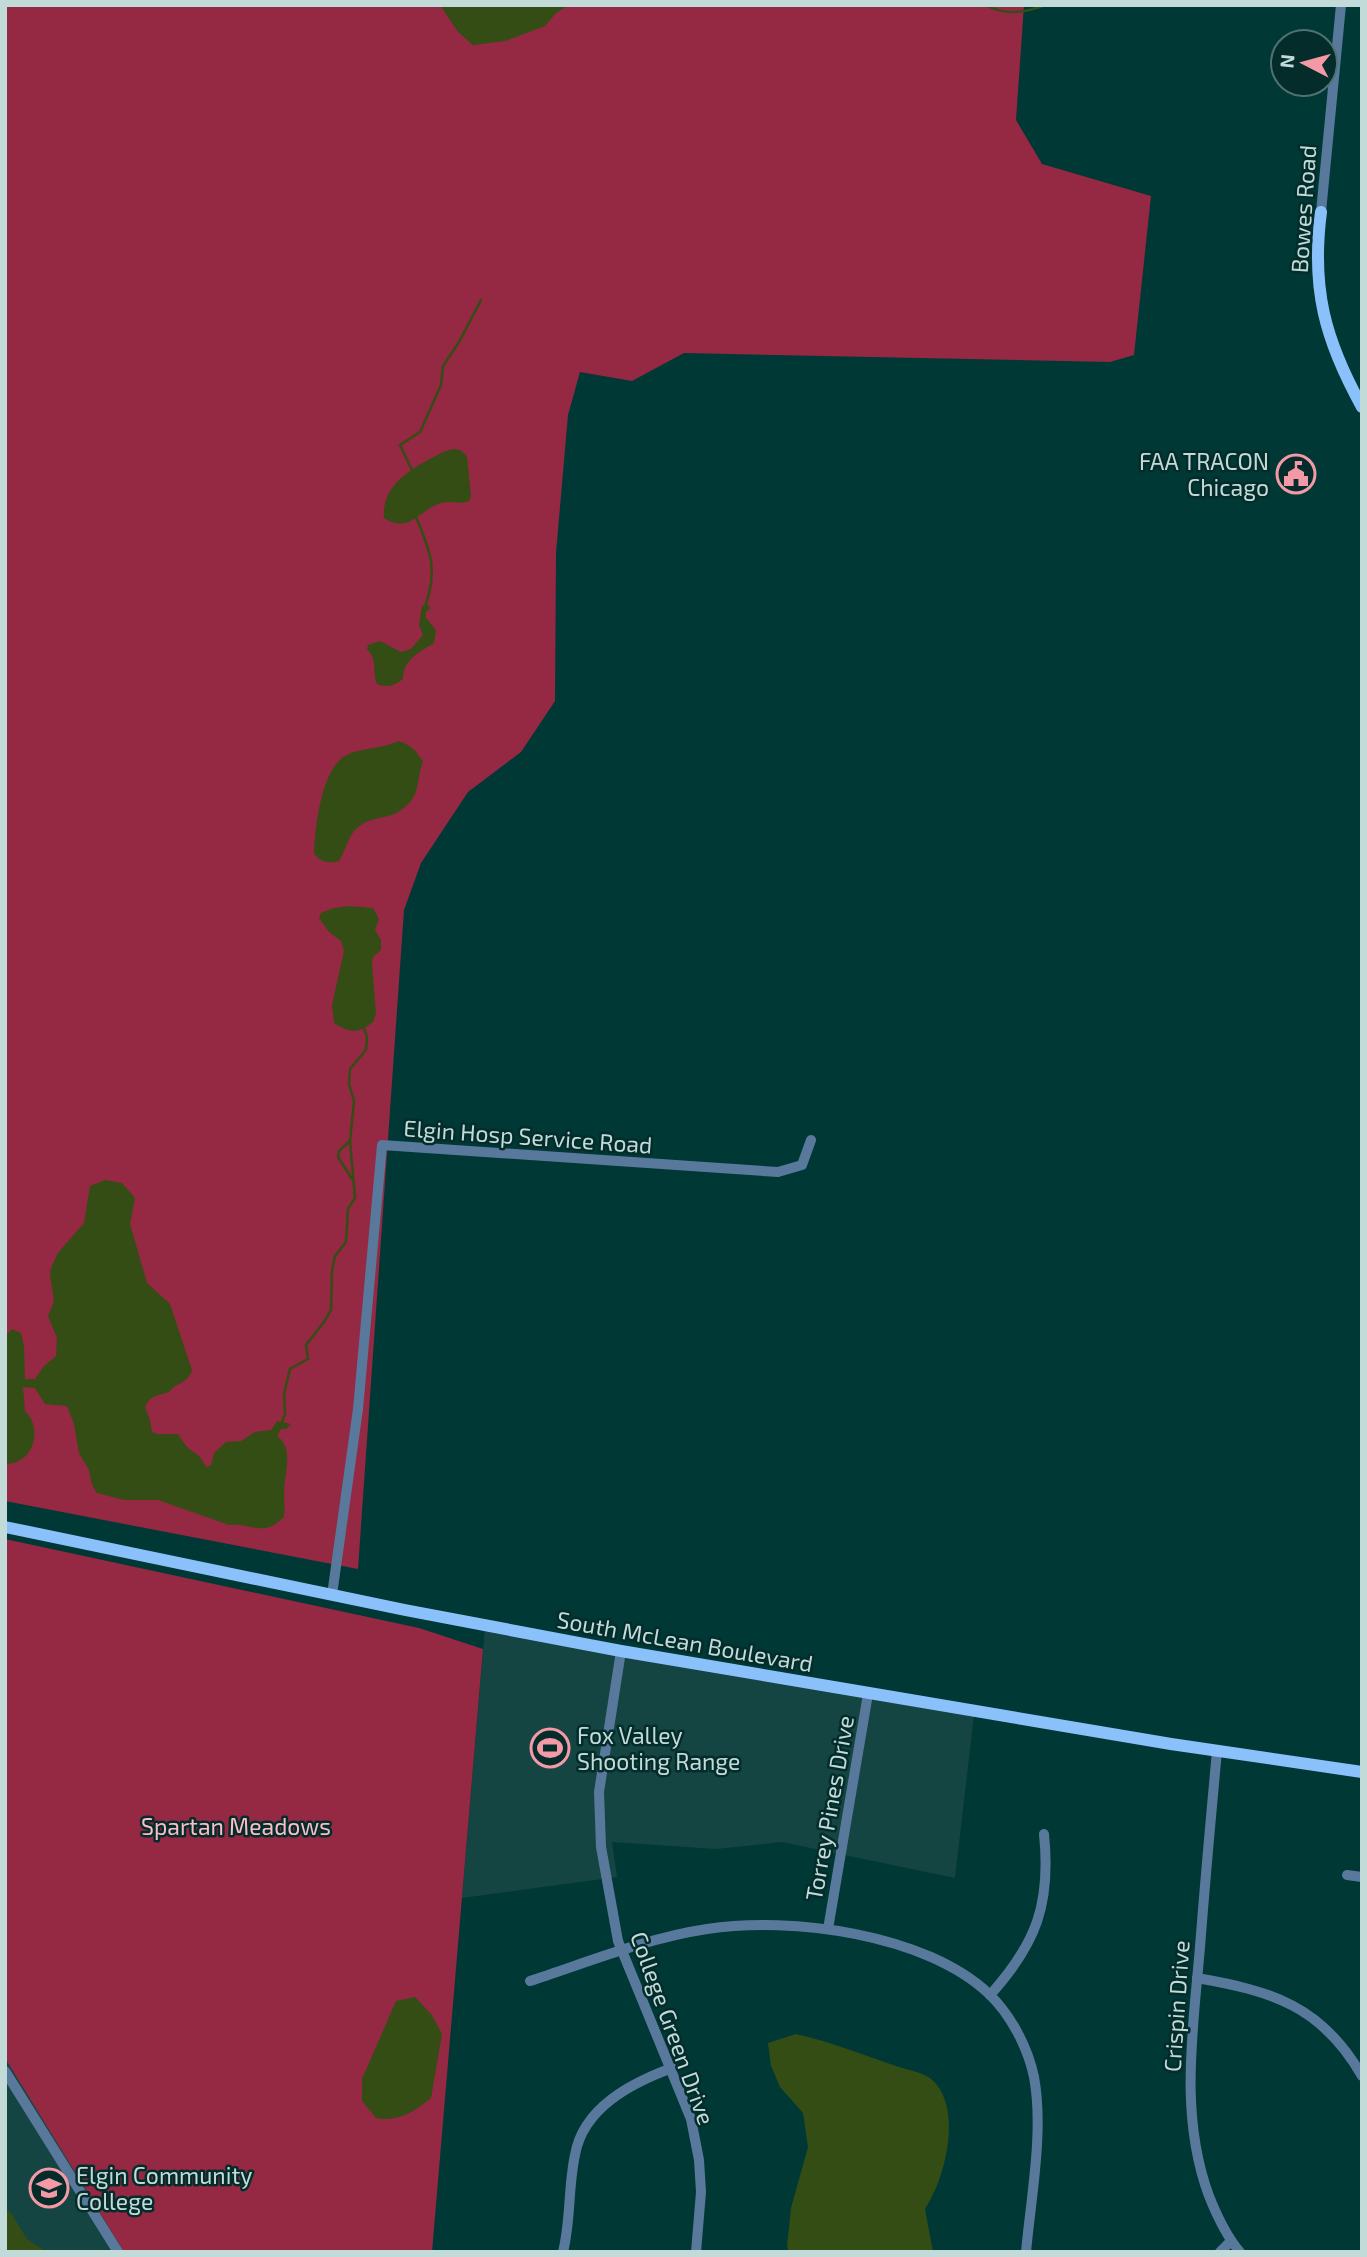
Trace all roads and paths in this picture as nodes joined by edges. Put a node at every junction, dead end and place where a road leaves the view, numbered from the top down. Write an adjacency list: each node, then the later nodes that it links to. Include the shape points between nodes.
1 (1340, 5): 2 (street, Bowes Road)
2 (1321, 212): 3 (main road, Bowes Road, via 1318,274 1325,321 1341,368)
3 (1362, 407)
4 (811, 1140): 6 (street, Elgin Hosp Service Road, via 802,1165 778,1172 382,1145 358,1409)
5 (5, 1527): 6 (main road, South McLean Boulevard)
6 (332, 1595): 7 (main road, South McLean Boulevard)
7 (621, 1651): 8 (main road, South McLean Boulevard); 15 (street, College Green Drive, via 599,1792 601,1847)
8 (868, 1694): 9 (main road, South McLean Boulevard); 14 (street, Torrey Pines Drive)
9 (1217, 1751): 10 (main road, South McLean Boulevard); 16 (street, Crispin Drive)
10 (1362, 1772)
11 (1044, 1834): 18 (street, via 1046,1883 1038,1920 1012,1970)
12 (1347, 1875): 13 (street)
13 (1362, 1877)
14 (828, 1929): 15 (street, via 723,1927); 18 (street, via 922,1955 956,1970)
15 (622, 1951): 17 (street); 19 (street, College Green Drive)
16 (1197, 1978): 21 (street, via 1248,1987 1304,2011 1335,2038); 22 (street, Crispin Drive, via 1190,2070 1193,2133 1203,2179)
17 (530, 1981)
18 (990, 1995): 26 (street, via 1013,2025 1034,2076 1037,2106)
19 (672, 2068): 24 (street, via 610,2099 585,2128 575,2151); 25 (street, College Green Drive, via 691,2119 699,2160)
20 (5, 2071): 23 (street)
21 (1362, 2076)
22 (1231, 2241): 27 (street); 28 (street, Crispin Drive)
23 (118, 2252)
24 (563, 2252)
25 (696, 2252)
26 (1026, 2252)
27 (1220, 2252)
28 (1240, 2252)

